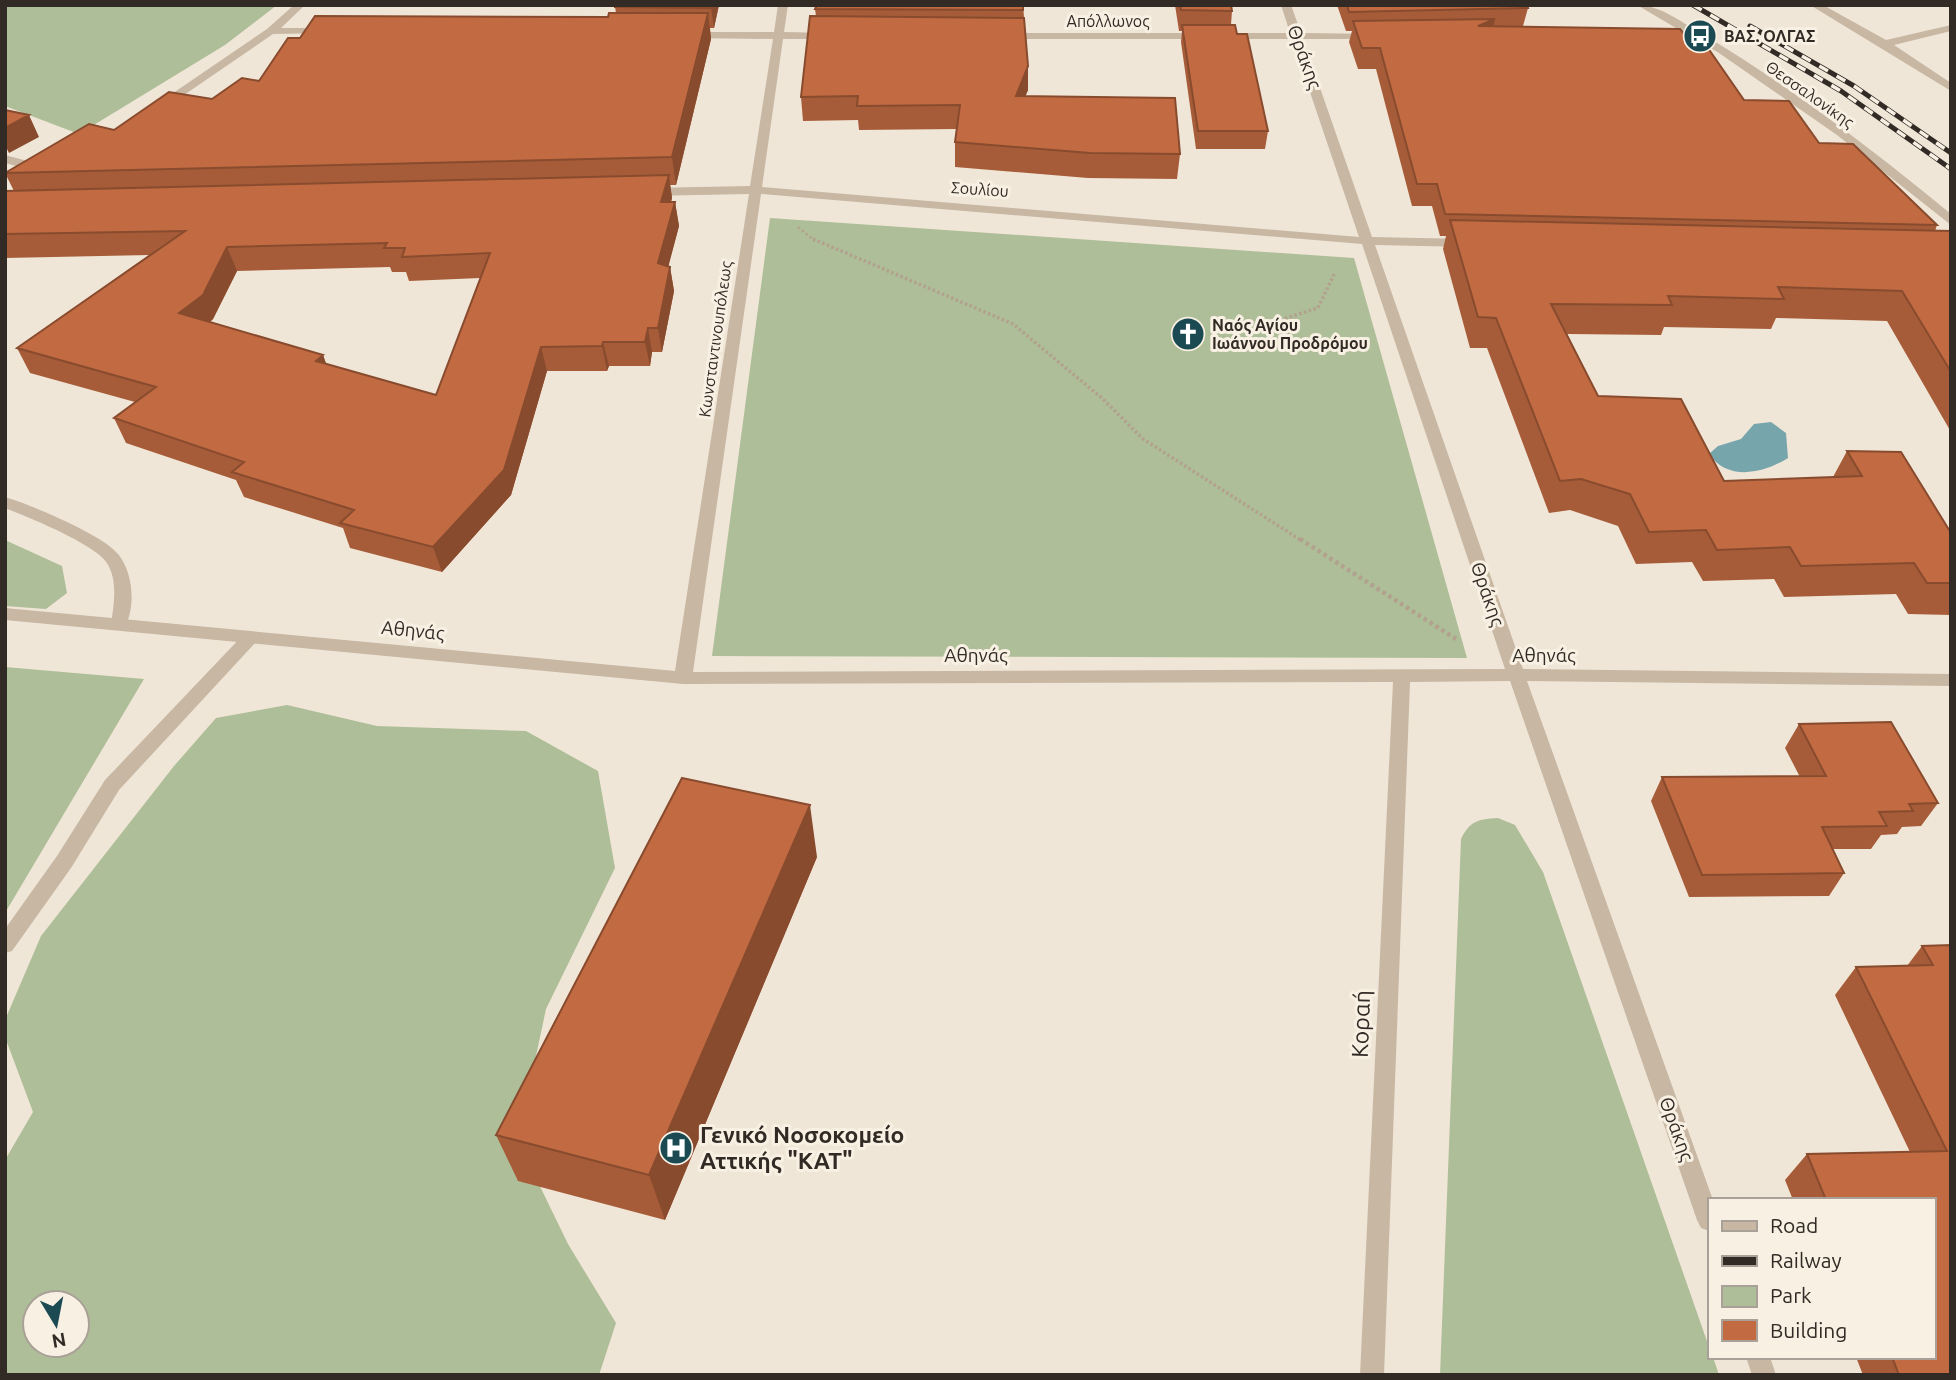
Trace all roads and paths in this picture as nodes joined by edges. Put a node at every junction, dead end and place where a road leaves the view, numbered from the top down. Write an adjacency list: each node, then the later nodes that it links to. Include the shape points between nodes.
1 (300, 5): 7 (street)
2 (783, 5): 12 (street, Κωνσταντινουπόλεως)
3 (1286, 5): 16 (street, Θράκης)
4 (1642, 5): 9 (street, Θεσσαλονίκης)
5 (1815, 5): 17 (street)
6 (1951, 28): 17 (street)
7 (271, 31): 8 (street); 19 (street)
8 (340, 31)
9 (1692, 31): 10 (street); 24 (street, Θεσσαλονίκης, via 1899,177)
10 (1638, 32)
11 (669, 34): 12 (street)
12 (778, 35): 13 (street); 22 (street, Κωνσταντινουπόλεως)
13 (845, 36)
14 (993, 36): 16 (street, Απόλλωνος)
15 (1380, 36): 16 (street, Απόλλωνος)
16 (1299, 37): 25 (street, Θράκης)
17 (1885, 44): 18 (street)
18 (1951, 88)
19 (145, 117)
20 (5, 159): 21 (street, via 56,173)
21 (36, 184)
22 (755, 190): 23 (street, Σουλίου); 25 (street, Σουλίου); 33 (path, via 818,244 1013,324 1143,439); 36 (street, Κωνσταντινουπόλεως)
23 (630, 193)
24 (1951, 221)
25 (1367, 241): 26 (street, Σουλίου); 27 (street, Θράκης)
26 (1478, 244)
27 (1375, 265): 28 (path, via 1336,269 1318,307); 34 (street, Θράκης)
28 (1261, 326)
29 (5, 502): 31 (street, via 111,554 125,588)
30 (5, 614): 31 (street, Αθηνάς)
31 (119, 623): 32 (street, Αθηνάς)
32 (250, 638): 36 (street, Αθηνάς); 38 (street, via 112,785)
33 (1457, 639)
34 (1516, 675): 35 (street, Αθηνάς); 37 (street, Αθηνάς); 39 (street, Θράκης)
35 (1402, 676): 36 (street, Αθηνάς); 40 (street, Κοραή)
36 (683, 678)
37 (1951, 680)
38 (5, 945)
39 (1708, 1217)
40 (1372, 1375)

